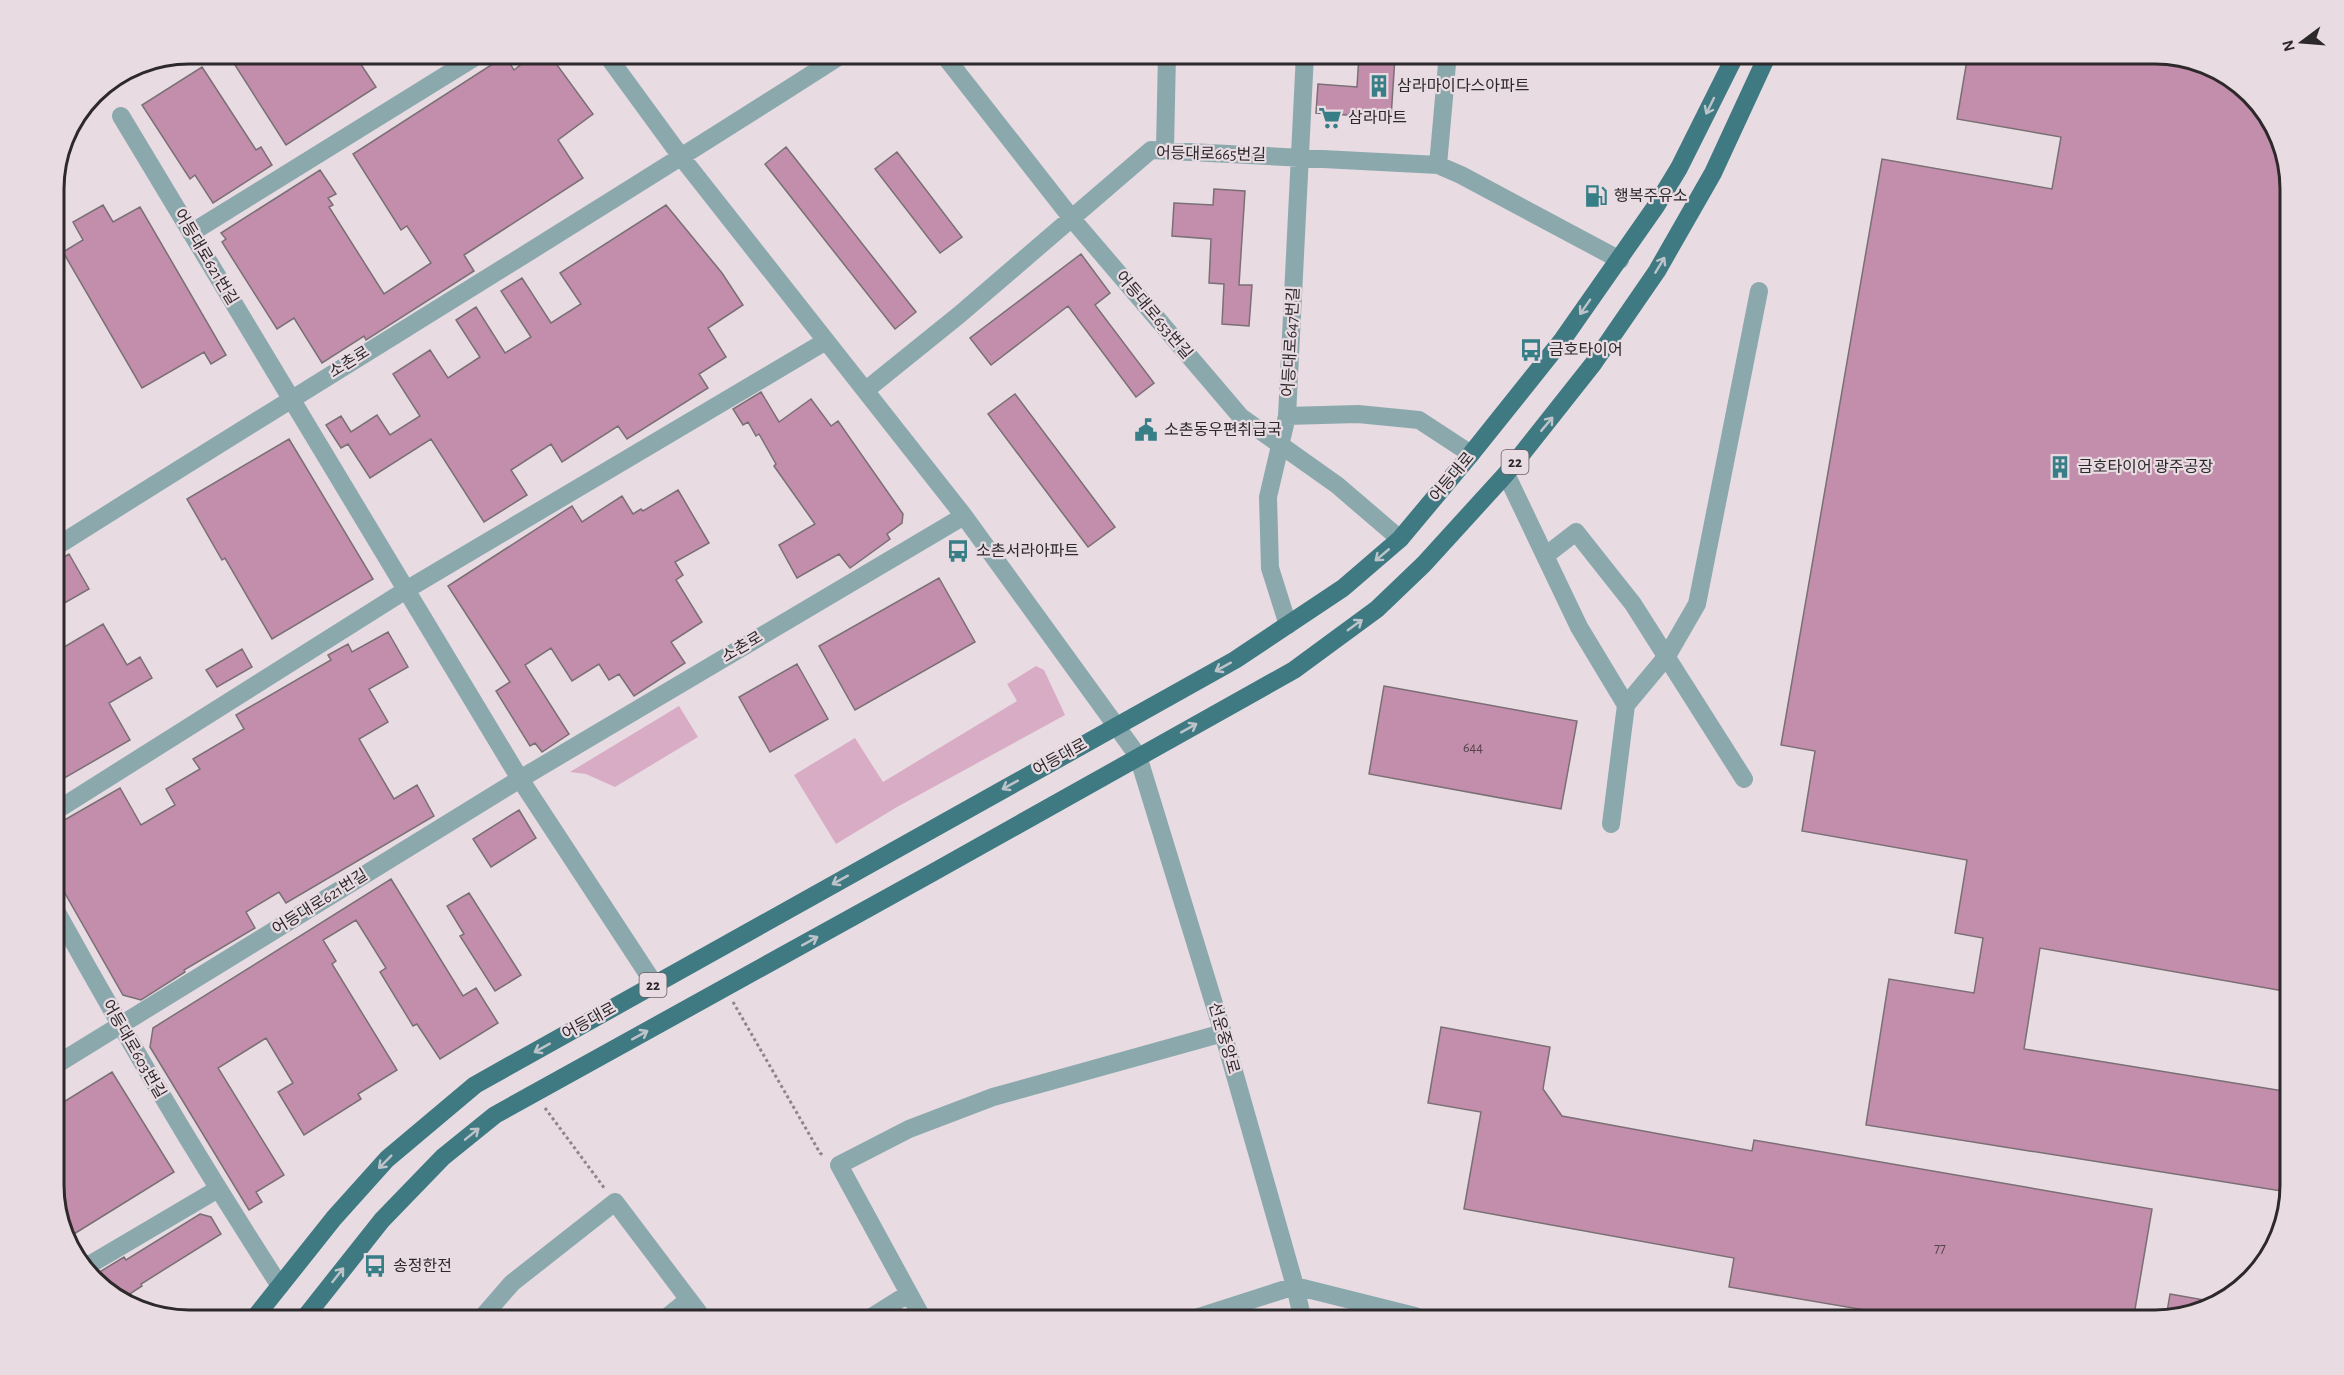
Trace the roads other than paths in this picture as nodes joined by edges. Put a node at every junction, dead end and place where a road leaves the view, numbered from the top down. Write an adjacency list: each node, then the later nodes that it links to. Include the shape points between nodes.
1 (464, 64): 16 (street)
2 (613, 64): 13 (street)
3 (828, 64): 13 (street, 소촌로)
4 (951, 64): 15 (street, 어등대로653번길)
5 (1167, 64): 11 (street)
6 (1305, 64): 12 (street, 어등대로647번길)
7 (1448, 64): 14 (street)
8 (1731, 64): 17 (main road, 어등대로 / 22, one-way to 17, via 1679,168)
9 (1763, 64): 25 (main road, 22, one-way to 9, via 1593,364 1657,271 1713,173)
10 (121, 116): 16 (street, 어등대로621번길)
11 (1165, 149): 12 (street, 어등대로665번길); 15 (street, 어등대로665번길, via 1151,150)
12 (1300, 157): 14 (street, 어등대로665번길); 22 (street, 어등대로647번길)
13 (682, 158): 19 (street); 21 (street, 소촌로)
14 (1438, 165): 17 (street, 어등대로665번길)
15 (1073, 219): 20 (street, 어등대로665번길); 23 (street, 어등대로653번길, via 1241,417)
16 (191, 233): 21 (street, 어등대로621번길)
17 (1620, 260): 24 (main road, 어등대로 / 22, one-way to 24)
18 (1759, 291): 32 (street, via 1697,604)
19 (826, 341): 20 (street); 30 (street)
20 (866, 390): 26 (street)
21 (292, 398): 28 (street); 30 (street, 어등대로621번길)
22 (1287, 416): 23 (street, 어등대로647번길); 24 (street, via 1358,414 1419,420)
23 (1278, 444): 27 (street, 어등대로653번길, via 1337,485); 31 (street, 어등대로647번길, via 1268,497 1270,568)
24 (1471, 454): 27 (main road, 어등대로 / 22)
25 (1506, 474): 29 (street); 35 (main road, 22, one-way to 25, via 1294,670 1377,609)
26 (964, 516): 34 (street); 36 (street, 소촌로)
27 (1400, 539): 31 (main road, 어등대로 / 22, one-way to 31, via 1343,588)
28 (65, 541)
29 (1545, 556): 32 (street, via 1576,532 1634,604); 33 (street, via 1579,627)
30 (406, 590): 36 (street, 어등대로621번길); 38 (street)
31 (1288, 625): 34 (main road, 어등대로 / 22, one-way to 34, via 1235,660)
32 (1667, 656): 33 (street); 37 (street)
33 (1626, 705): 39 (street)
34 (1116, 725): 35 (street); 41 (main road, 어등대로 / 22, one-way to 41)
35 (1138, 756): 43 (street, 선운중앙로); 52 (main road, 22, one-way to 35, via 382,1220 443,1157 495,1115)
36 (520, 779): 41 (street, 어등대로621번길); 42 (street, 어등대로621번길)
37 (1744, 779)
38 (65, 805)
39 (1611, 825)
40 (65, 927): 42 (street, 어등대로603번길)
41 (655, 984): 47 (main road, 어등대로 / 22, one-way to 47, via 475,1085 387,1159)
42 (120, 1025): 44 (street, 어등대로621번길); 45 (street, 어등대로603번길)
43 (1223, 1033): 48 (street, 선운중앙로); 49 (street, via 993,1097 909,1129 839,1165)
44 (65, 1059)
45 (218, 1189): 46 (street); 47 (street, 어등대로603번길)
46 (91, 1264)
47 (280, 1286): 51 (main road, 어등대로 / 22)
48 (1295, 1286): 58 (street); 59 (street, 선운중앙로); 60 (street)
49 (908, 1294): 56 (street); 57 (street)
50 (688, 1300): 53 (street, via 615,1202 512,1283); 54 (street); 55 (street)
51 (261, 1310)
52 (312, 1310)
53 (489, 1310)
54 (676, 1310)
55 (696, 1310)
56 (883, 1310)
57 (917, 1310)
58 (1220, 1310)
59 (1301, 1310)
60 (1391, 1310)

